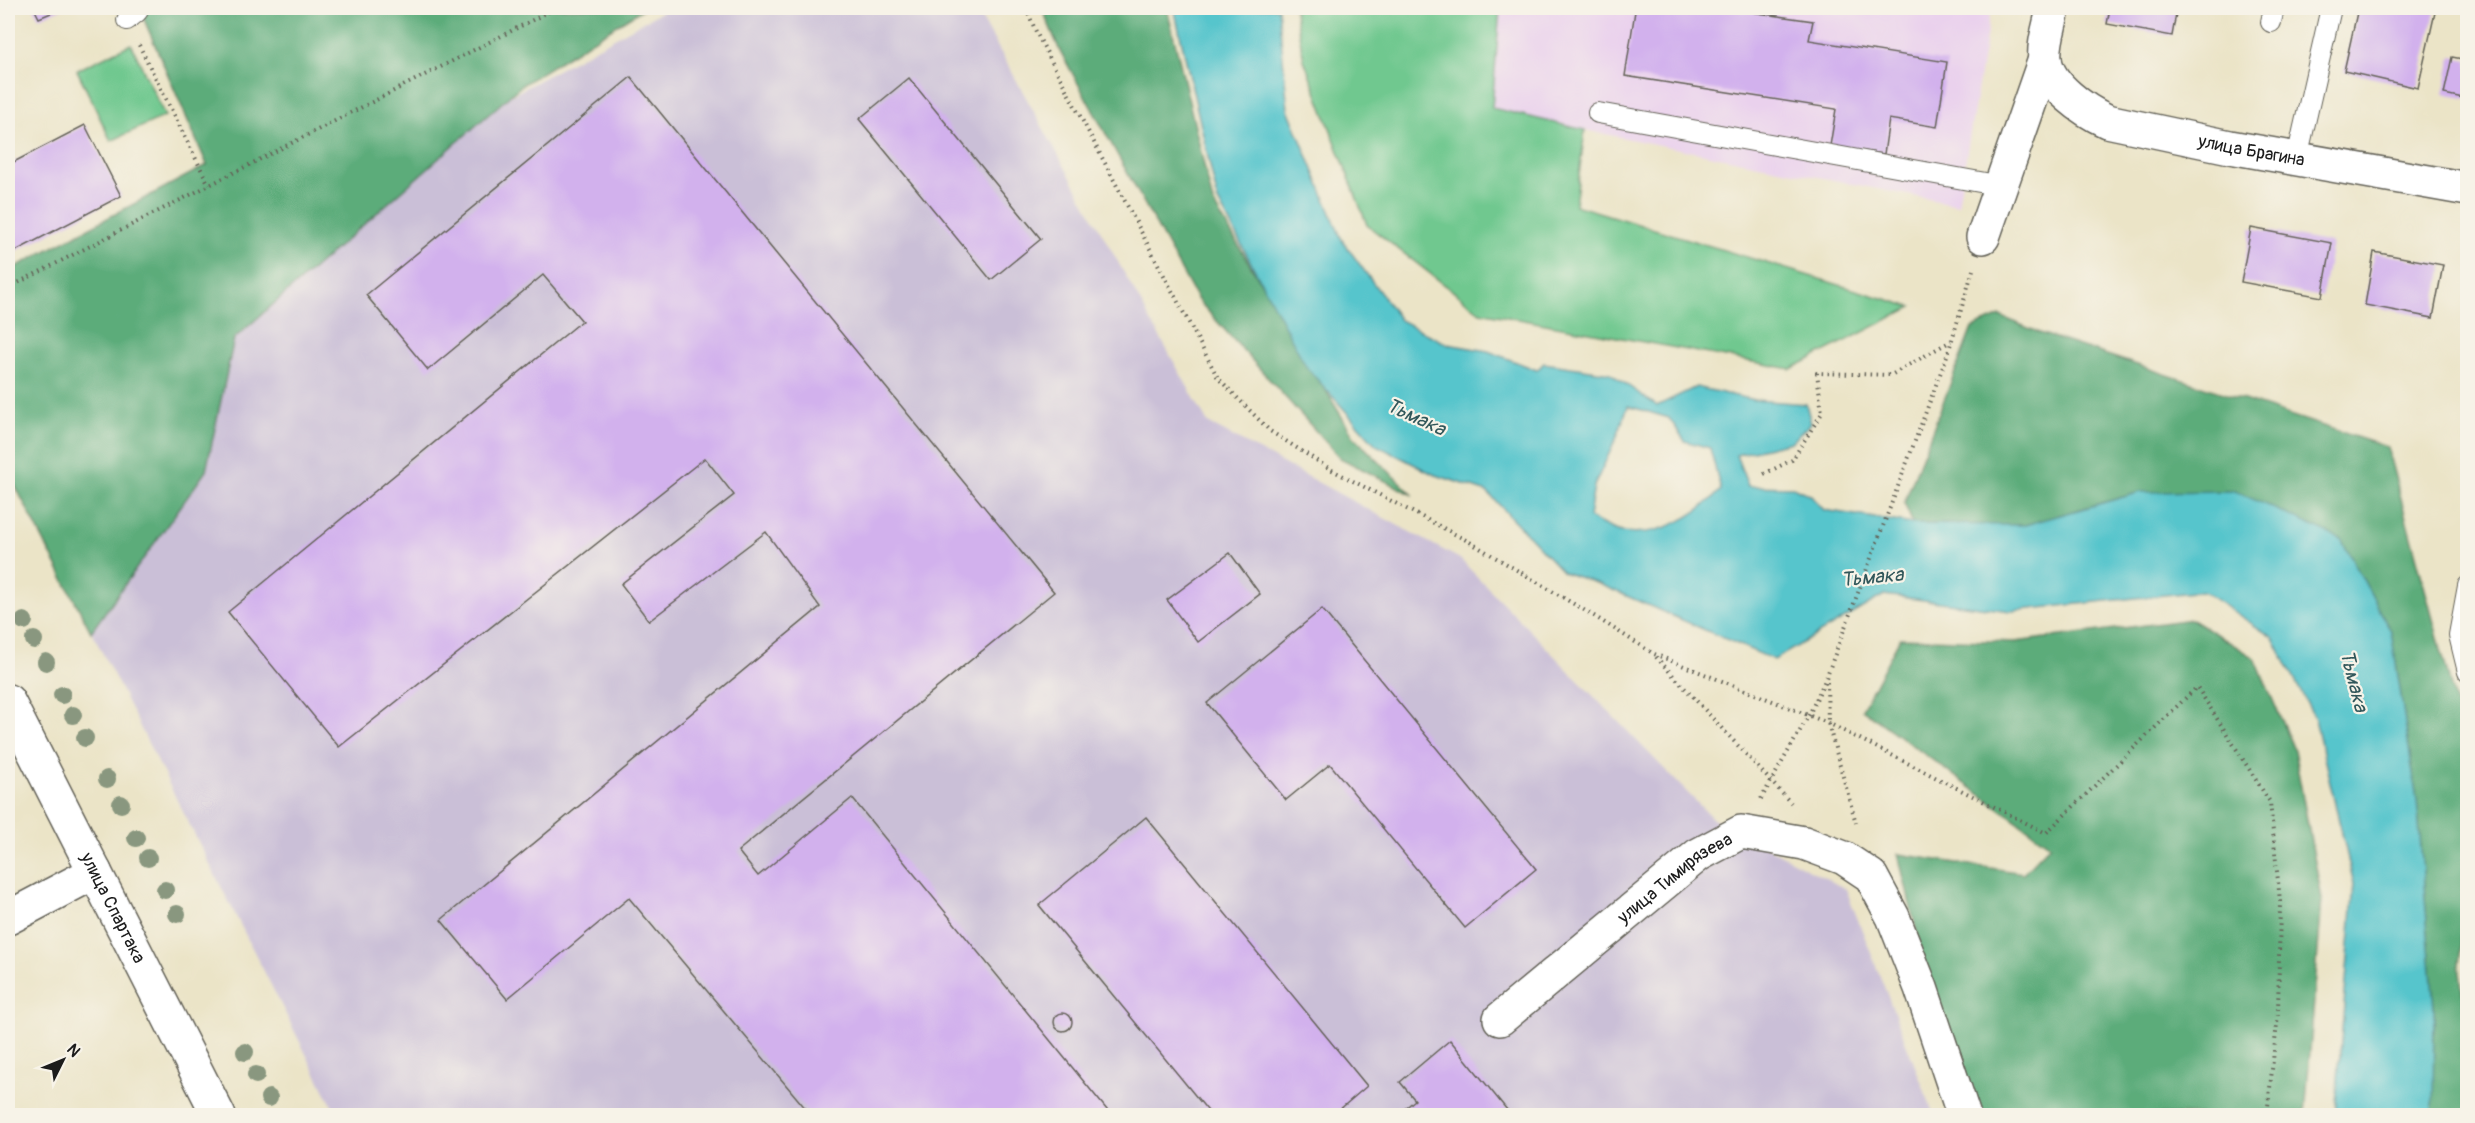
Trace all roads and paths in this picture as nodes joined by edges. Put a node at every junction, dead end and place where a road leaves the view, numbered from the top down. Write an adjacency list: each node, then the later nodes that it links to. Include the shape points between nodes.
1 (556, 8): 9 (path)
2 (1026, 8): 17 (path, via 1218,378 1270,431 1330,469 1468,542)
3 (2053, 8): 6 (street)
4 (2331, 8): 8 (lane)
5 (132, 14): 9 (path)
6 (2049, 67): 8 (street, улица Брагина, via 2079,105 2107,121); 10 (street)
7 (1598, 113): 10 (lane)
8 (2296, 158): 11 (street, улица Брагина)
9 (209, 185): 13 (path)
10 (2002, 186): 12 (street)
11 (2468, 189)
12 (1983, 237): 14 (path)
13 (8, 288)
14 (1952, 341): 15 (path, via 1891,375 1817,374 1822,413 1792,460); 19 (path)
15 (1764, 474)
16 (2468, 586): 18 (lane, via 2459,635)
17 (1653, 654): 21 (path); 23 (path)
18 (2468, 672)
19 (1826, 678): 21 (path); 22 (path)
20 (8, 701): 26 (street, улица Спартака)
21 (1809, 715): 22 (path); 23 (path)
22 (1828, 723): 27 (path); 32 (path, via 2046,833 2197,687 2270,802 2280,901 2278,1014)
23 (1771, 782): 24 (path); 25 (path)
24 (1795, 807)
25 (1741, 832): 27 (street, улица Тимирязева, via 1804,843 1844,858); 29 (street, улица Тимирязева, via 1698,855)
26 (95, 873): 28 (street); 30 (street, улица Спартака)
27 (1871, 876): 31 (street, улица Тимирязева, via 1893,917 1921,988)
28 (8, 918)
29 (1500, 1019)
30 (219, 1116)
31 (1964, 1116)
32 (2267, 1116)

